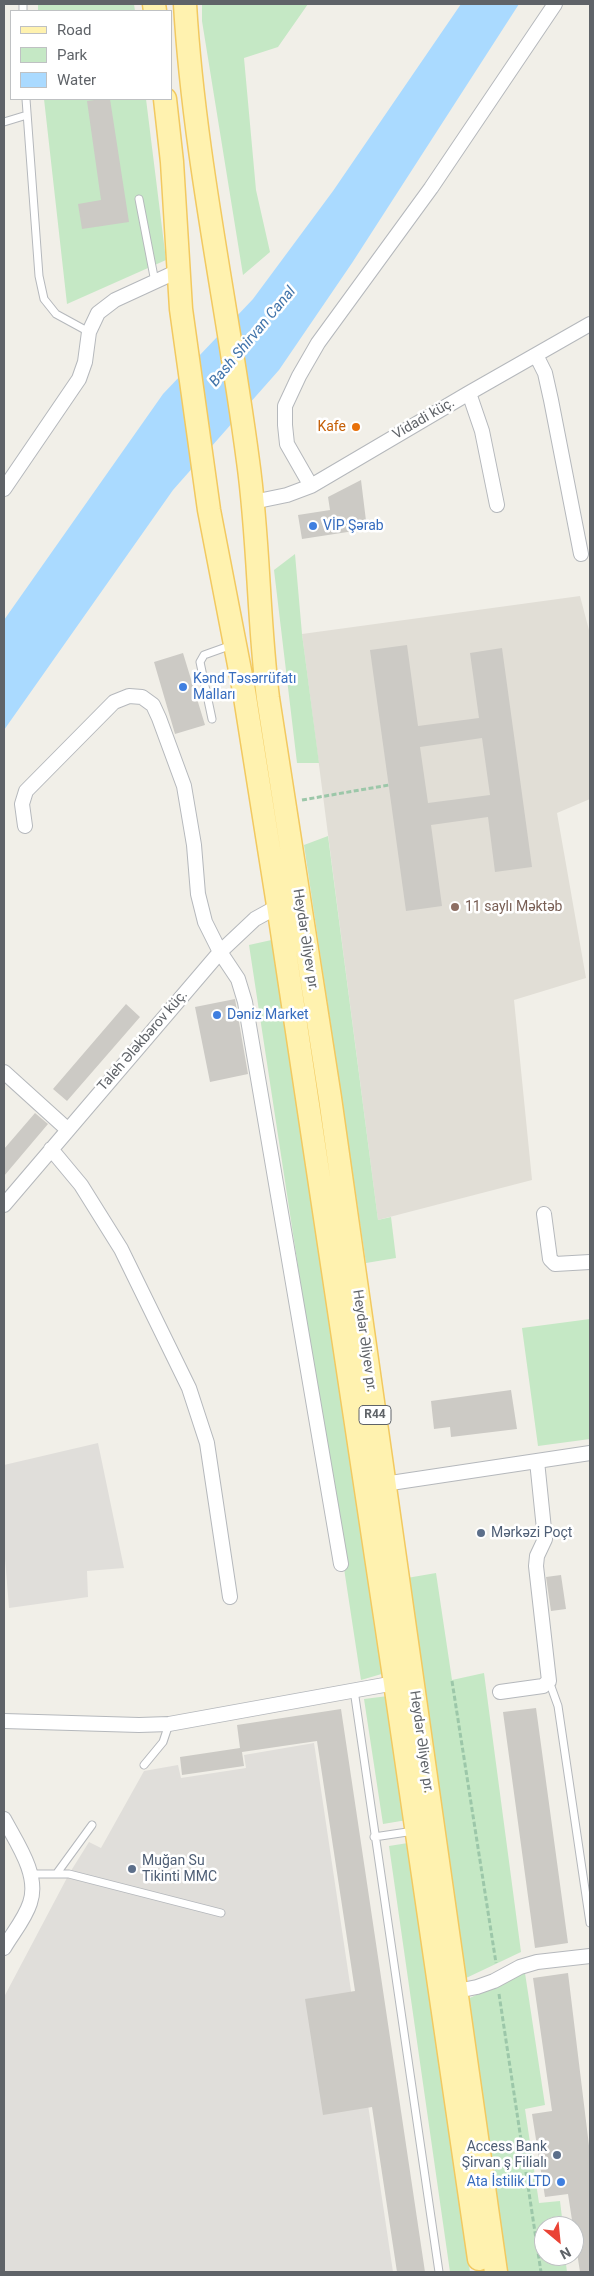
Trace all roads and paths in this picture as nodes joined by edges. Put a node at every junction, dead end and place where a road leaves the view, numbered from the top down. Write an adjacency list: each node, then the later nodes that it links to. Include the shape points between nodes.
1 (185, 4): 16 (main road, Heydər Əliyev pr., via 190,73)
2 (555, 4): 14 (street, via 299,376 285,406 287,444)
3 (26, 100): 5 (lane)
4 (165, 100): 8 (main road, Heydər Əliyev pr.)
5 (27, 115): 6 (lane); 11 (lane, via 39,276 44,299 56,314)
6 (4, 122)
7 (139, 199): 9 (lane)
8 (178, 271): 9 (street); 20 (main road, Heydər Əliyev pr.)
9 (154, 282): 11 (street, via 115,300 98,312)
10 (590, 324): 12 (street, Vidadi küç.)
11 (89, 332): 15 (street, via 79,379)
12 (536, 355): 13 (street, Vidadi küç.); 18 (street, via 545,373)
13 (468, 393): 14 (street, Vidadi küç.); 17 (street, via 482,431)
14 (311, 486): 16 (street, Vidadi küç., via 287,496)
15 (4, 489)
16 (253, 502): 19 (main road, Heydər Əliyev pr.)
17 (497, 505)
18 (581, 554)
19 (256, 558): 20 (main road); 24 (main road, Heydər Əliyev pr. / R44, via 263,658)
20 (218, 564): 21 (main road, Heydər Əliyev pr. / R44)
21 (234, 644): 22 (lane, via 204,655 200,662); 27 (main road, Heydər Əliyev pr. / R44)
22 (212, 718)
23 (389, 785): 24 (path)
24 (284, 803): 26 (main road, Heydər Əliyev pr. / R44)
25 (25, 826): 28 (street, via 22,804 26,791 114,702 129,696 142,697 160,718 184,786 198,894 205,922)
26 (299, 898): 27 (street, Taleh Ələkbərov küç.); 37 (main road, Heydər Əliyev pr. / R44)
27 (278, 905): 28 (street, Taleh Ələkbərov küç., via 255,919); 42 (main road, Heydər Əliyev pr. / R44)
28 (220, 952): 30 (street, Taleh Ələkbərov küç.); 38 (street, via 238,978 245,1002)
29 (4, 1072): 30 (street)
30 (67, 1129): 31 (street, Taleh Ələkbərov küç.)
31 (51, 1149): 32 (street, Taleh Ələkbərov küç.); 39 (street, via 81,1185 121,1249 189,1388 207,1443)
32 (4, 1205)
33 (544, 1214): 34 (street, via 550,1258 555,1264)
34 (590, 1262)
35 (590, 1453): 36 (street)
36 (537, 1461): 37 (street); 41 (street, via 545,1532 536,1566)
37 (384, 1484): 60 (main road, Heydər Əliyev pr. / R44)
38 (341, 1564)
39 (230, 1597)
40 (452, 1680): 58 (path)
41 (549, 1681): 44 (street, via 543,1686); 55 (lane, via 558,1706)
42 (395, 1683): 43 (street); 50 (main road, Heydər Əliyev pr. / R44)
43 (354, 1690): 46 (street); 51 (lane)
44 (500, 1692)
45 (4, 1720): 46 (street)
46 (168, 1724): 47 (lane, via 163,1742)
47 (144, 1765)
48 (4, 1819): 53 (street)
49 (92, 1826): 52 (lane)
50 (417, 1830): 51 (lane); 62 (main road, Heydər Əliyev pr. / R44)
51 (374, 1837): 61 (lane)
52 (57, 1873): 53 (lane); 54 (lane)
53 (30, 1874): 56 (street, via 30,1902)
54 (221, 1913)
55 (590, 1923)
56 (4, 1948)
57 (590, 1956): 60 (street, via 537,1962 494,1981)
58 (496, 1964)
59 (498, 1985): 64 (path)
60 (456, 1991): 63 (main road, Heydər Əliyev pr. / R44)
61 (439, 2272)
62 (480, 2272)
63 (496, 2272)
64 (541, 2272)

